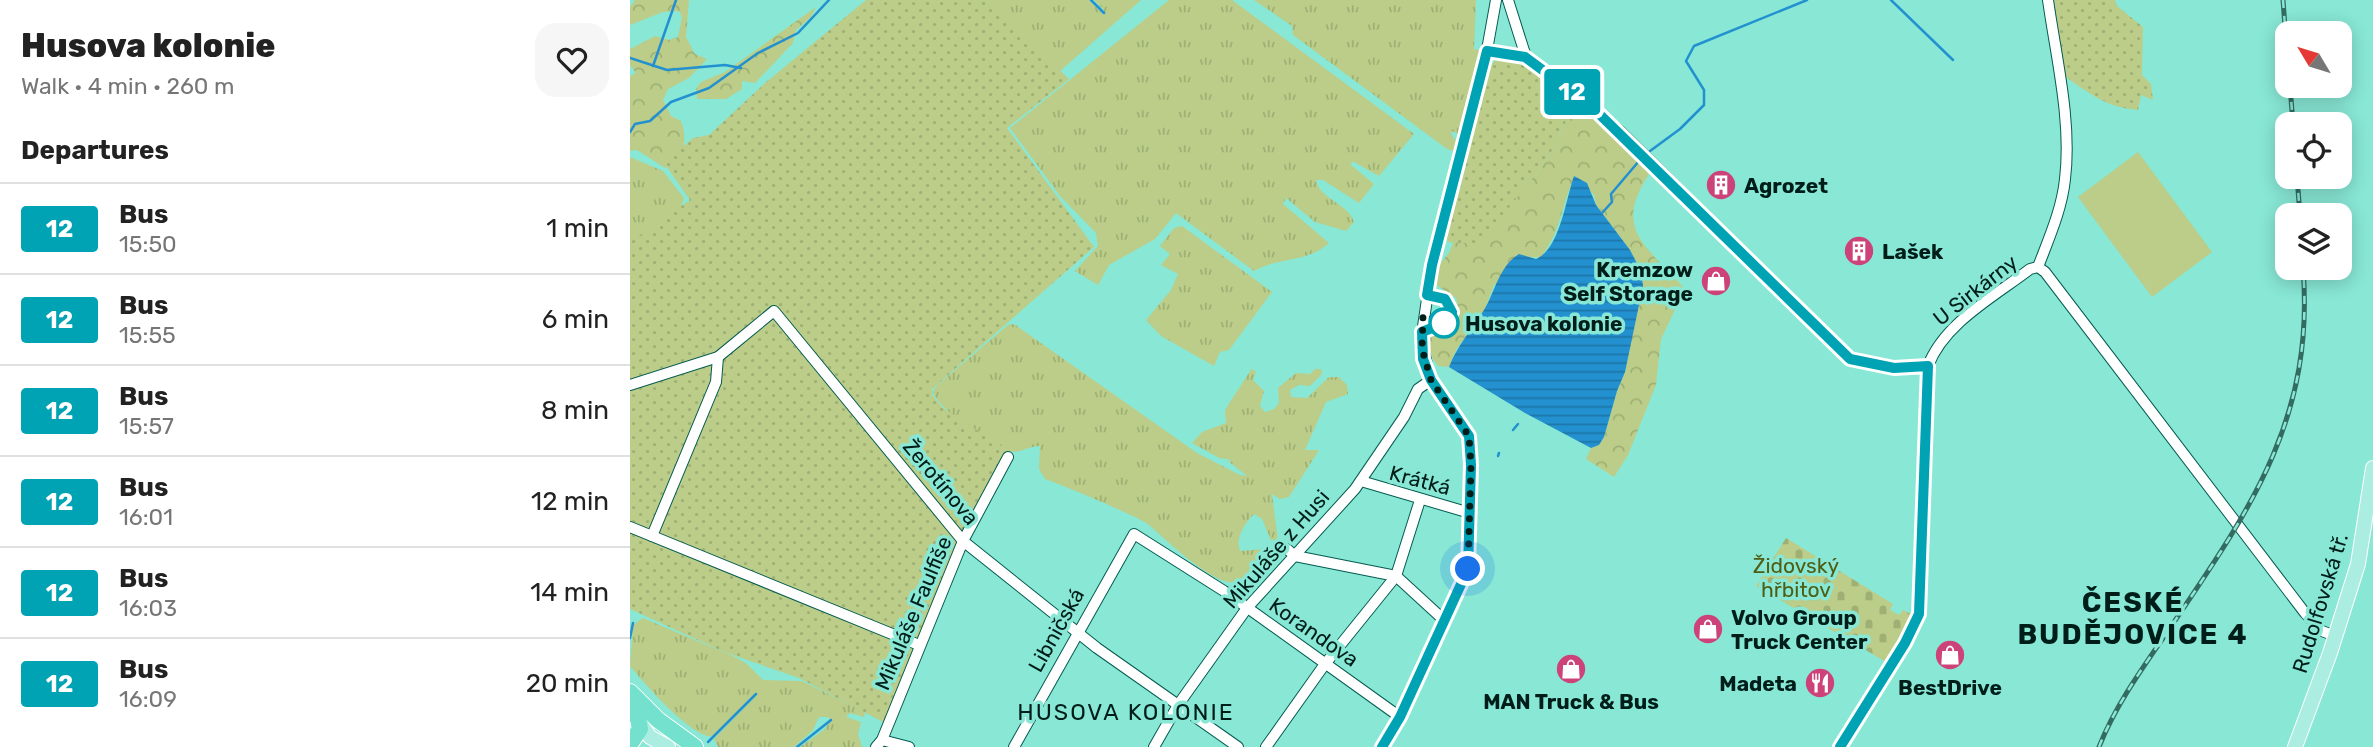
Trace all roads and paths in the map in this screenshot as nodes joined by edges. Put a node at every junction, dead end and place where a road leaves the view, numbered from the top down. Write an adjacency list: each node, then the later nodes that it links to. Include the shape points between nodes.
1 (1496, 0): 4 (street)
2 (1508, 0): 5 (street)
3 (2048, 0): 6 (street, U Sirkárny, via 2066,132 2065,179)
4 (1487, 51): 5 (street); 9 (street, via 1432,265 1421,340)
5 (1525, 57): 8 (street, via 1621,132 1850,359 1894,368)
6 (2038, 267): 8 (street, U Sirkárny, via 1946,334); 25 (street, U Sirkárny, via 2311,621)
7 (718, 357): 10 (street, Žerotínova); 18 (street, via 716,382); 19 (street, Žerotínova, via 774,311)
8 (1928, 366): 42 (street, via 1919,614)
9 (1431, 380): 13 (street, Mikuláše z Husi, via 1418,389); 15 (street, via 1469,436)
10 (630, 385)
11 (1008, 457): 19 (street, Mikuláše Faulfiše)
12 (2373, 468): 25 (main road, Rudolfovská tř., via 2358,564)
13 (1361, 481): 14 (street, Krátká); 20 (street, Mikuláše z Husi)
14 (1420, 500): 15 (street, Krátká); 21 (street)
15 (1470, 513): 23 (street, via 1468,569)
16 (630, 527): 18 (street)
17 (1134, 534): 22 (street, Korandova); 24 (street, Libničská)
18 (652, 536): 26 (street)
19 (963, 541): 24 (street, Žerotínova); 26 (street, Mikuláše Faulfiše)
20 (1291, 553): 21 (street); 22 (street, Mikuláše z Husi)
21 (1396, 576): 23 (street); 27 (street)
22 (1247, 608): 27 (street, Korandova); 29 (street, Mikuláše z Husi)
23 (1445, 621): 31 (street)
24 (1077, 631): 29 (street, Žerotínova); 37 (street, Libničská)
25 (2335, 636): 43 (main road, Rudolfovská tř.)
26 (919, 645): 32 (street, Mikuláše Faulfiše)
27 (1325, 664): 31 (street, Korandova); 40 (street)
28 (630, 692): 35 (highway)
29 (1178, 705): 38 (street, Mikuláše z Husi); 39 (street, Žerotínova)
30 (635, 717): 33 (highway, via 639,734); 34 (main road)
31 (1400, 717): 41 (street)
32 (879, 743): 36 (street)
33 (631, 744): 34 (main road)
34 (665, 746)
35 (695, 747)
36 (909, 747)
37 (1014, 747)
38 (1154, 747)
39 (1238, 747)
40 (1266, 747)
41 (1382, 747)
42 (1840, 747)
43 (2295, 747)

